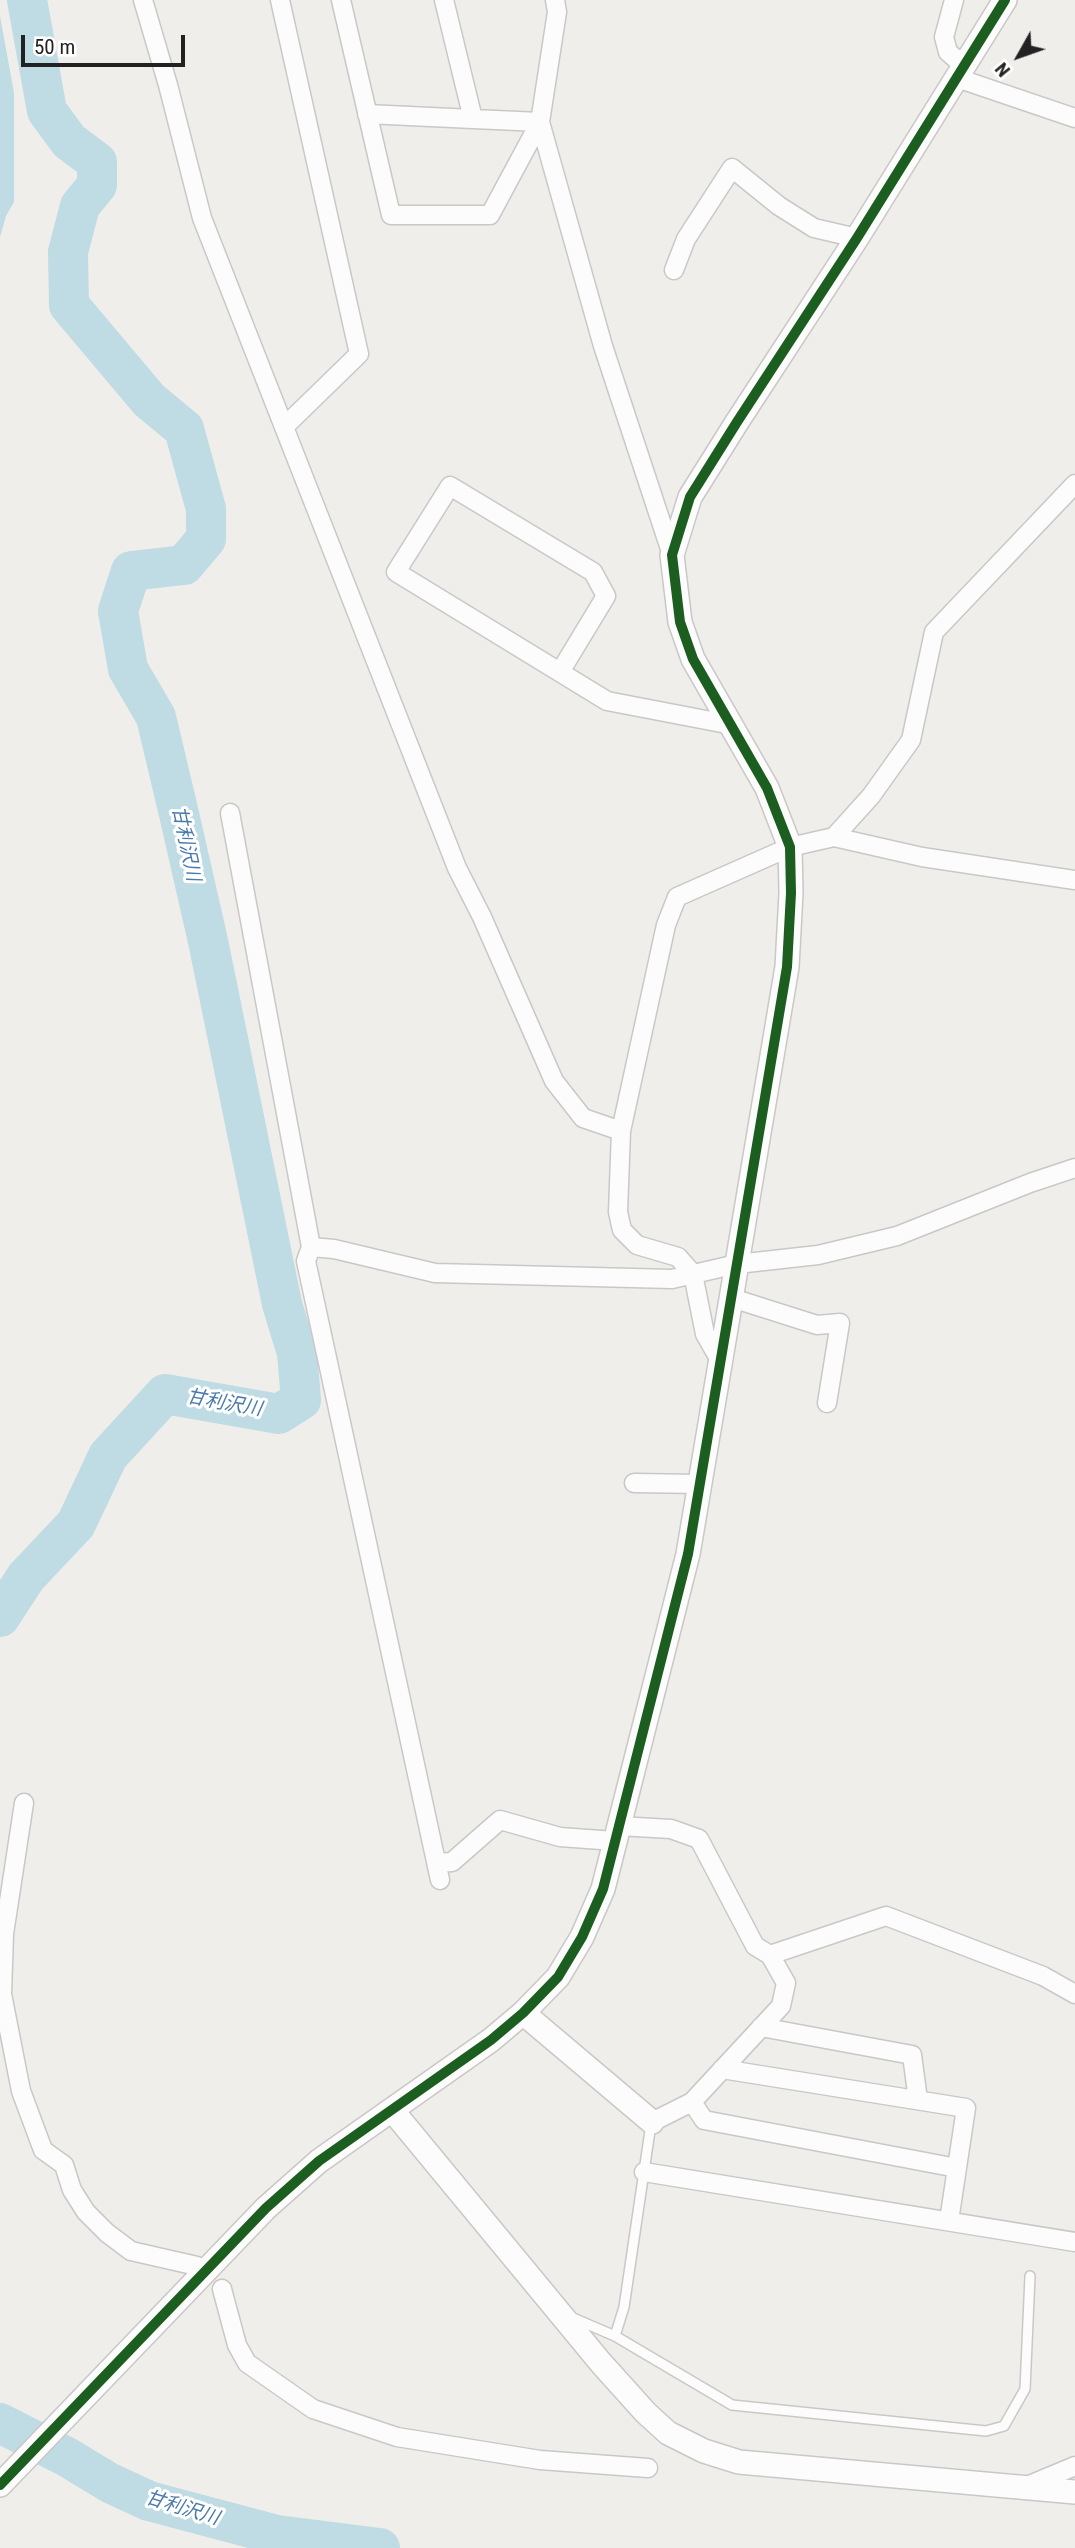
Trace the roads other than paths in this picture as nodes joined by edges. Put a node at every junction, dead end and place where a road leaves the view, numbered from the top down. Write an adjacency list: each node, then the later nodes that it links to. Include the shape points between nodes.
1 (144, 0): 15 (street, via 202,218)
2 (280, 0): 15 (street, via 359,354)
3 (341, 0): 9 (street)
4 (444, 0): 11 (street)
5 (555, 0): 12 (street)
6 (954, 0): 8 (street, via 944,37)
7 (1006, 0): 8 (street)
8 (960, 72): 10 (street); 13 (street)
9 (367, 114): 11 (street); 12 (street, via 391,215 490,215)
10 (1075, 118)
11 (473, 119): 12 (street)
12 (540, 122): 17 (street, via 603,346)
13 (857, 238): 14 (street, via 814,228 732,168 685,239); 17 (street, via 690,497)
14 (674, 270)
15 (284, 427): 24 (street, via 457,868 554,1081 583,1118)
16 (1075, 484): 21 (street, via 934,632 911,740 871,796)
17 (672, 555): 19 (street, via 680,622 694,659)
18 (560, 672): 18 (street, via 396,572 450,486 593,572 606,596); 19 (street, via 607,701)
19 (732, 725): 22 (street, via 768,788)
20 (230, 813): 26 (street)
21 (834, 836): 22 (street); 23 (street, via 922,857)
22 (790, 847): 24 (street, via 677,897 666,925); 27 (street, via 787,967)
23 (1075, 880)
24 (621, 1131): 28 (street, via 618,1212 622,1230 637,1245 678,1257)
25 (1075, 1168): 27 (street, via 897,1236 818,1255)
26 (311, 1247): 28 (street, via 435,1273 672,1279); 35 (street, via 306,1261 438,1871 500,1821 560,1836)
27 (737, 1264): 28 (street); 29 (street)
28 (693, 1274): 30 (street, via 705,1334)
29 (732, 1298): 30 (street); 31 (street, via 817,1325 839,1323)
30 (721, 1362): 33 (street)
31 (827, 1404)
32 (634, 1483): 33 (street)
33 (700, 1484): 35 (street, via 688,1554)
34 (24, 1803): 49 (street, via 4,1934 2,1994 21,2091 43,2150 64,2165 72,2190 107,2233 131,2251)
35 (617, 1833): 36 (street, via 671,1829 699,1839 755,1946); 38 (street, via 603,1889 582,1937 558,1977)
36 (770, 1955): 37 (street, via 886,1916 1043,1976); 39 (street, via 786,1983 781,2006)
37 (1075, 1994)
38 (523, 2012): 43 (street); 44 (street)
39 (761, 2027): 40 (street); 41 (street, via 912,2055)
40 (722, 2069): 41 (street); 42 (street)
41 (918, 2100): 45 (street, via 966,2108)
42 (692, 2102): 44 (street); 45 (street, via 704,2120)
43 (392, 2110): 52 (street); 56 (street, via 319,2161 266,2208)
44 (652, 2122): 46 (lane)
45 (957, 2168): 47 (street)
46 (644, 2172): 47 (street); 53 (lane, via 624,2307)
47 (949, 2221): 48 (street)
48 (1075, 2242)
49 (197, 2266)
50 (1030, 2276): 53 (lane, via 1025,2389 1004,2426 986,2431 732,2405)
51 (222, 2289): 55 (street, via 237,2345 247,2363 313,2409 397,2437 540,2460)
52 (559, 2312): 53 (lane); 57 (street, via 646,2413 668,2433 704,2451 739,2462)
53 (615, 2336)
54 (1075, 2466): 57 (street)
55 (648, 2468)
56 (0, 2485)
57 (1024, 2487): 58 (street)
58 (1075, 2492)

